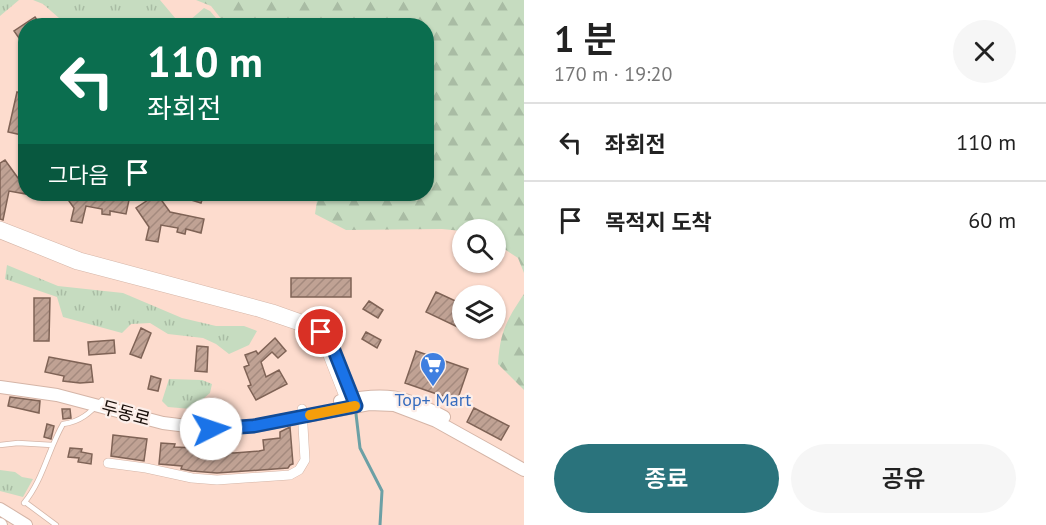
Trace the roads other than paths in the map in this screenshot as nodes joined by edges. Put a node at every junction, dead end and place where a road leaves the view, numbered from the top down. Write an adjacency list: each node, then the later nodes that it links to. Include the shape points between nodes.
1 (0, 226): 6 (street, via 80,257 304,320 321,332 333,348)
2 (0, 234): 6 (street, via 77,265 308,329 327,353)
3 (0, 382): 5 (street, 두동로, via 62,390)
4 (0, 387): 5 (street, 두동로)
5 (100, 403): 7 (street, 두동로, via 163,423 211,429 254,426); 8 (lane, via 88,415 63,424)
6 (351, 403): 7 (street, 두동로); 10 (street, 두동로, via 366,396 390,396 417,404); 12 (street, 두동로, via 386,404 412,411)
7 (302, 413): 11 (street, via 305,460 290,475 208,479)
8 (52, 444): 9 (lane); 15 (lane, via 24,503)
9 (0, 445)
10 (524, 461)
11 (108, 463)
12 (524, 470)
13 (0, 509): 14 (street)
14 (26, 525)
15 (56, 525)

